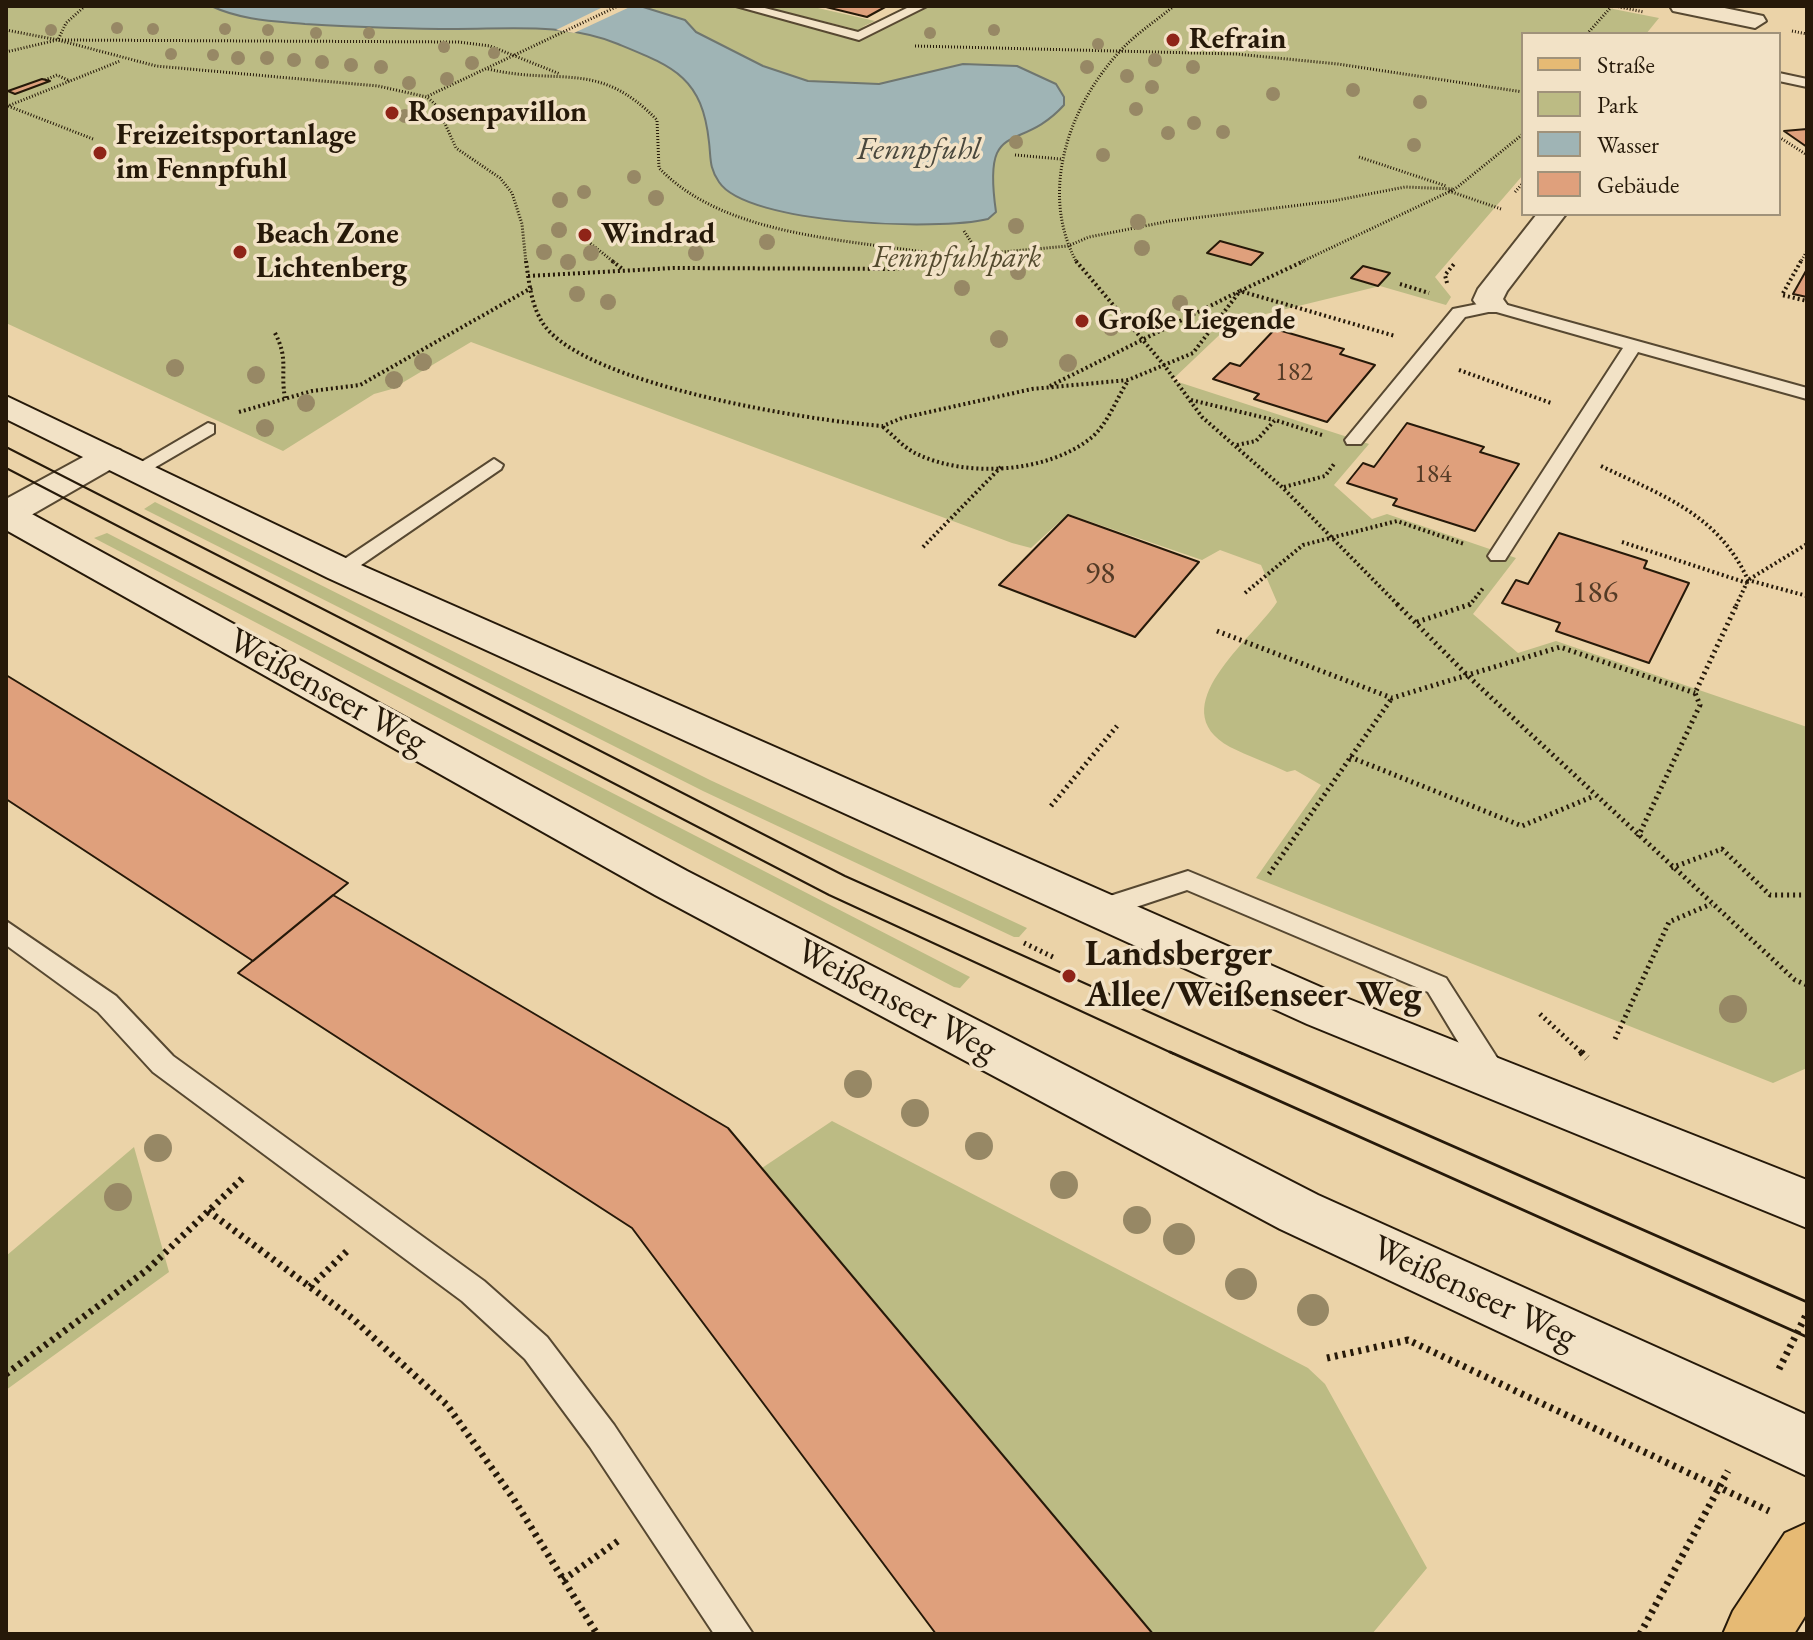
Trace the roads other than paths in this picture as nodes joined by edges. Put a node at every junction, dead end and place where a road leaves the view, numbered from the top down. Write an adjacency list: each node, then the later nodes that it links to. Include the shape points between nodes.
1 (742, 6): 2 (lane, via 859,36)
2 (921, 6)
3 (1682, 6): 4 (main road)
4 (1757, 20)
5 (1781, 77): 6 (lane)
6 (1807, 83)
7 (1550, 216): 8 (main road, via 1493,289 1488,300)
8 (1493, 306): 9 (lane); 13 (lane, via 1459,313)
9 (1633, 346): 10 (lane); 17 (lane)
10 (1807, 394)
11 (6, 406): 14 (main road)
12 (208, 429): 14 (lane)
13 (1352, 442)
14 (121, 464): 16 (main road); 18 (main road)
15 (494, 465): 18 (lane)
16 (6, 514): 23 (main road, Weißenseer Weg, via 671,883 1299,1212)
17 (1498, 556)
18 (341, 570): 19 (main road)
19 (1100, 909): 21 (main road, via 1324,1010); 21 (lane, via 1188,880 1437,985)
20 (6, 931): 25 (lane, via 107,1004 163,1064 473,1291 536,1348)
21 (1495, 1078): 22 (main road)
22 (1807, 1204)
23 (1807, 1446)
24 (1792, 1535): 26 (main road)
25 (735, 1634)
26 (1756, 1634)

